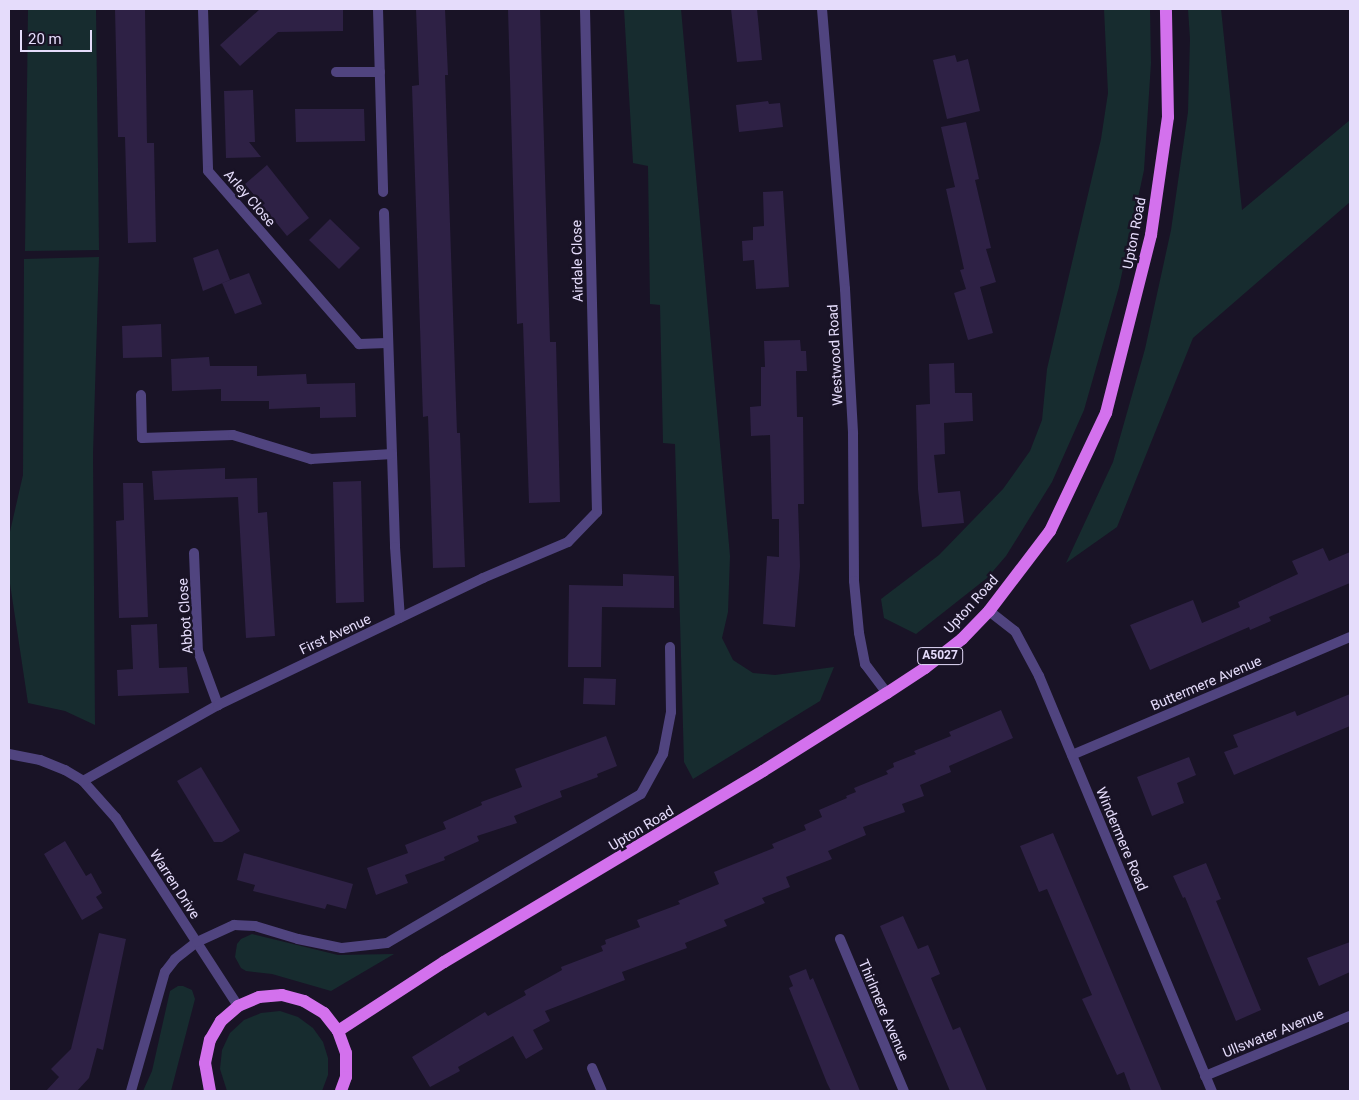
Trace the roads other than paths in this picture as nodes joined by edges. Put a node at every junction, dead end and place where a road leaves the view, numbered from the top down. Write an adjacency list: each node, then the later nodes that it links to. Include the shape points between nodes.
1 (203, 9): 10 (street, Arley Close, via 208,171 359,344)
2 (378, 9): 7 (street)
3 (585, 9): 13 (street, Airdale Close)
4 (822, 9): 19 (street, Westwood Road, via 845,289 858,633 865,664)
5 (1166, 9): 15 (main road, Upton Road / A5027, via 1168,117 1151,235 1106,413 1050,531)
6 (336, 72): 7 (street)
7 (380, 72): 8 (street)
8 (383, 192)
9 (384, 212): 10 (street)
10 (387, 343): 12 (street)
11 (141, 395): 12 (street, via 142,438 233,435 312,458)
12 (392, 454): 16 (street)
13 (597, 512): 16 (street, First Avenue, via 568,542)
14 (194, 553): 20 (street, Abbot Close, via 198,651)
15 (988, 611): 19 (main road, Upton Road / A5027, via 962,638); 22 (street, Windermere Road, via 1014,631 1039,676)
16 (400, 618): 20 (street, First Avenue)
17 (1350, 637): 22 (street, Buttermere Avenue)
18 (670, 647): 25 (street, via 671,712 663,754 641,794 387,943 342,948 255,926 234,925)
19 (887, 693): 28 (main road, Upton Road / A5027, via 444,962)
20 (218, 704): 23 (street, First Avenue)
21 (9, 754): 23 (street, Warren Drive, via 40,760)
22 (1072, 755): 30 (street, Windermere Road)
23 (83, 782): 25 (street, Warren Drive, via 116,818)
24 (840, 939): 35 (street, Thirlmere Avenue)
25 (197, 942): 26 (street, Warren Drive); 32 (street, via 165,972)
26 (238, 1006): 28 (main road, via 260,997 282,995 304,1001 324,1013); 31 (main road, via 221,1021 210,1040 205,1063)
27 (1350, 1016): 30 (street, Ullswater Avenue)
28 (338, 1031): 33 (main road, via 346,1053 346,1077)
29 (592, 1068): 34 (street)
30 (1205, 1076): 36 (street, Windermere Road)
31 (207, 1089)
32 (131, 1091)
33 (342, 1091)
34 (602, 1091)
35 (904, 1091)
36 (1212, 1091)

